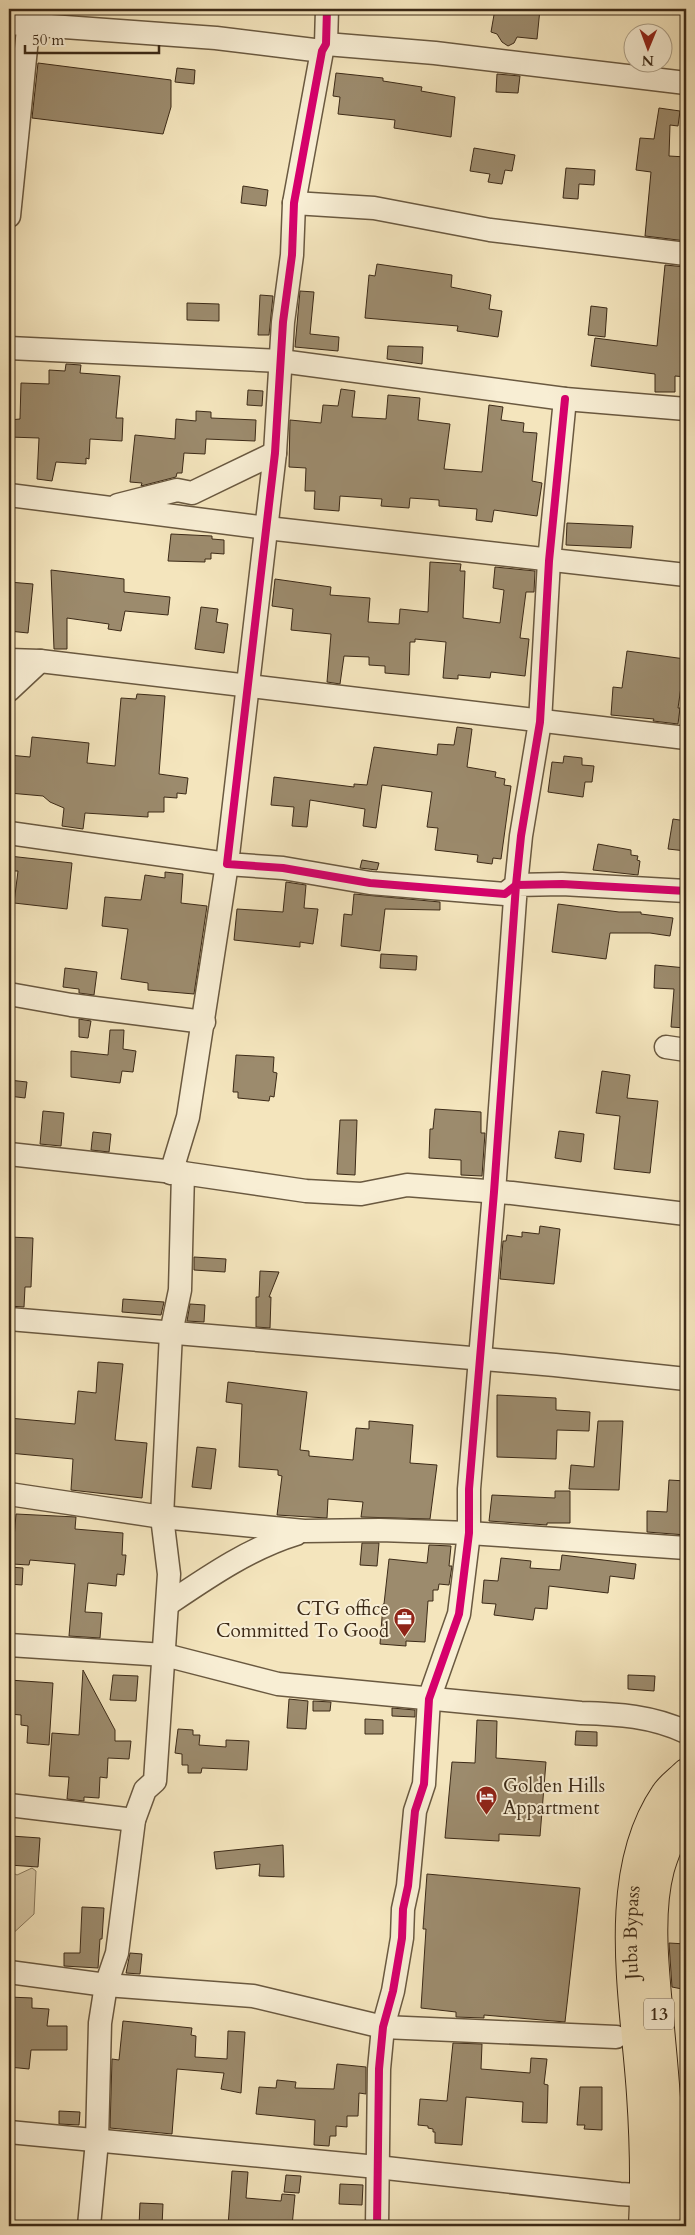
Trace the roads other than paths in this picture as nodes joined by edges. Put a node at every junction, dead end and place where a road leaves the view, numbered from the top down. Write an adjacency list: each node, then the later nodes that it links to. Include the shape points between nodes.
1 (327, 9): 3 (street)
2 (22, 19): 3 (street); 5 (street)
3 (324, 48): 4 (street, via 435,53); 6 (street)
4 (686, 82)
5 (10, 189): 7 (street)
6 (294, 203): 8 (street, via 374,208 490,230); 10 (street, via 292,255)
7 (9, 216)
8 (686, 254)
9 (9, 348): 10 (street)
10 (280, 361): 11 (street); 13 (street)
11 (564, 399): 12 (street); 17 (street)
12 (686, 409)
13 (275, 453): 15 (street, via 192,493 176,490); 16 (street)
14 (9, 495): 15 (street)
15 (112, 508): 16 (street)
16 (267, 528): 17 (street); 21 (street)
17 (549, 561): 18 (street); 23 (street)
18 (686, 575)
19 (9, 660): 20 (street)
20 (40, 661): 21 (street); 22 (street)
21 (248, 685): 23 (street); 26 (street)
22 (9, 690)
23 (540, 722): 24 (street); 27 (street)
24 (686, 738)
25 (9, 833): 26 (street)
26 (227, 864): 27 (street, via 283,868 370,884 505,894); 30 (street)
27 (516, 885): 28 (street, via 562,884); 33 (street)
28 (686, 891)
29 (9, 994): 30 (street)
30 (204, 1022): 32 (street)
31 (9, 1154): 32 (street)
32 (177, 1173): 33 (street, via 306,1191 361,1194 407,1185); 36 (street, via 180,1290)
33 (494, 1192): 34 (street); 37 (street)
34 (686, 1214)
35 (9, 1319): 36 (street)
36 (171, 1333): 37 (street); 40 (street)
37 (481, 1359): 38 (street); 42 (street, via 469,1489)
38 (686, 1379)
39 (9, 1494): 40 (street)
40 (162, 1517): 41 (street); 44 (street, via 169,1574)
41 (304, 1531): 42 (street); 44 (street, via 271,1542)
42 (469, 1533): 43 (street); 47 (street, via 458,1614)
43 (686, 1548)
44 (168, 1604): 46 (street)
45 (9, 1645): 46 (street)
46 (165, 1655): 47 (street, via 278,1684); 52 (street, via 155,1781 145,1790)
47 (429, 1699): 48 (street, via 623,1714 658,1720); 55 (street, via 424,1784 415,1811 402,1938)
48 (686, 1732)
49 (686, 1773): 63 (main road, Juba Bypass, via 666,1793 646,1829 630,1911 629,1946 641,2094 645,2191)
50 (9, 1805): 52 (street)
51 (686, 1806): 60 (main road, Juba Bypass / 13, via 660,1870 653,1929 667,2120)
52 (134, 1820): 54 (street, via 117,1953)
53 (9, 1972): 54 (street)
54 (106, 1986): 55 (street, via 253,1996); 58 (street, via 100,2023)
55 (383, 2027): 56 (street); 59 (street)
56 (616, 2037)
57 (9, 2132): 58 (street)
58 (97, 2141): 59 (street); 61 (street)
59 (377, 2167): 60 (street, via 620,2194); 62 (street)
60 (678, 2197): 64 (main road, Juba Bypass / 13)
61 (89, 2226)
62 (377, 2226)
63 (643, 2226)
64 (665, 2226)

